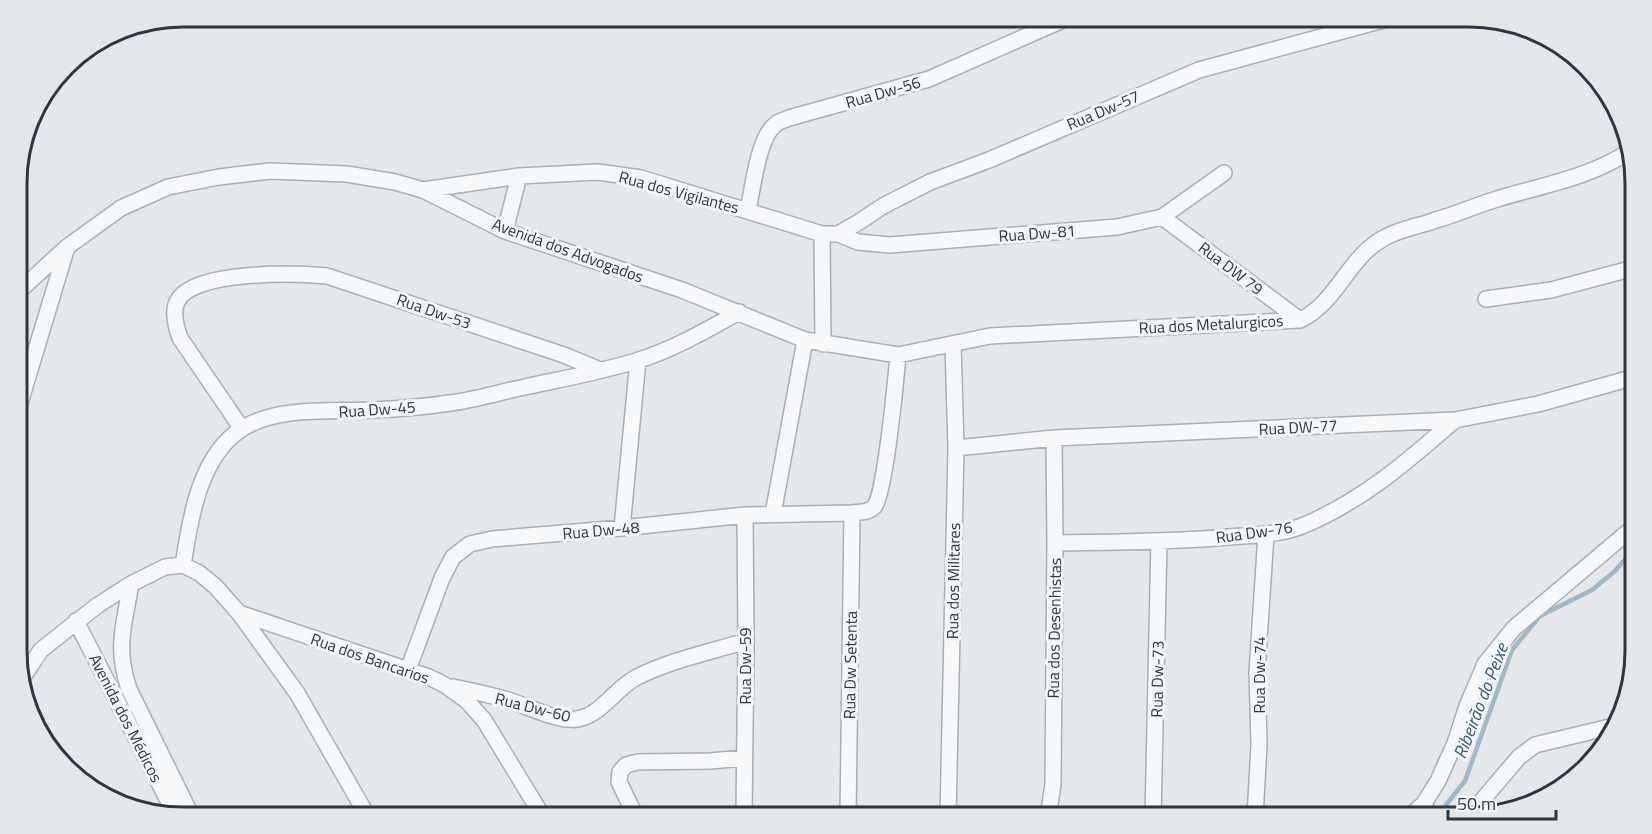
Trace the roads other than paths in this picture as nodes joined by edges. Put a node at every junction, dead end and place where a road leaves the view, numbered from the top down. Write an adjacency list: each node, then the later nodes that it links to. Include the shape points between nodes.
1 (1047, 27): 7 (street, Rua Dw-56, via 929,79 776,124 763,143)
2 (1357, 27): 11 (street, Rua Dw-57, via 1199,70 930,182)
3 (1622, 155): 17 (street, Rua dos Metalurgicos, via 1588,174 1385,237 1365,250 1314,313)
4 (1224, 173): 8 (street, Rua Dw-81)
5 (519, 176): 6 (street, Rua dos Vigilantes); 7 (street, Rua dos Vigilantes, via 598,172 641,178); 9 (street)
6 (423, 190): 9 (street, Avenida dos Advogados); 12 (street, Avenida dos Advogados, via 347,174 270,171 219,177 168,187 121,208)
7 (748, 210): 10 (street, Rua dos Vigilantes)
8 (1162, 217): 11 (street, Rua Dw-81, via 1117,227 890,245 858,242); 17 (street, Rua DW 79)
9 (505, 231): 16 (street, Avenida dos Advogados)
10 (822, 234): 11 (street); 19 (street)
11 (838, 234)
12 (67, 247): 14 (street, Avenida dos Advogados); 24 (street)
13 (1625, 270): 15 (street, via 1551,290)
14 (27, 283)
15 (1486, 299)
16 (739, 312): 18 (street, Avenida dos Advogados); 22 (street, Rua Dw-45)
17 (1300, 320): 20 (street, Rua dos Metalurgicos, via 1011,334)
18 (805, 340): 19 (street, Avenida dos Advogados); 31 (street)
19 (823, 344): 21 (street, Avenida dos Advogados)
20 (953, 344): 21 (street, Rua dos Metalurgicos); 29 (street, Rua dos Militares)
21 (898, 355): 30 (street, Rua Dw-48, via 879,494 874,507)
22 (638, 360): 23 (street, Rua Dw-45); 33 (street)
23 (601, 370): 27 (street, Rua Dw-45, via 452,403 291,413 265,418); 27 (street, Rua Dw-53, via 327,276 262,274 205,283 188,289 177,302 175,322 180,338)
24 (27, 380)
25 (1625, 380): 26 (street, Rua DW-77, via 1538,404)
26 (1455, 420): 28 (street, Rua DW-77); 34 (street, Rua Dw-76, via 1388,477 1336,509 1300,526)
27 (242, 429): 38 (street, via 222,448 204,475 191,515)
28 (1054, 438): 29 (street, Rua DW-77); 37 (street, Rua dos Desenhistas)
29 (956, 448): 56 (street, Rua dos Militares)
30 (852, 513): 31 (street, Rua Dw-48); 55 (street, Rua Dw Setenta)
31 (773, 514): 32 (street, Rua Dw-48)
32 (745, 515): 33 (street, Rua Dw-48); 42 (street, Rua Dw-59)
33 (622, 528): 44 (street, Rua Dw-48, via 470,544 453,557 442,578)
34 (1266, 534): 36 (street, Rua Dw-76); 59 (street, Rua Dw-74, via 1257,672)
35 (1625, 534): 60 (street, via 1514,628 1485,664 1455,744)
36 (1159, 541): 37 (street, Rua Dw-76); 58 (street, Rua Dw-73)
37 (1055, 543): 57 (street, Rua dos Desenhistas)
38 (183, 566): 39 (street, via 165,567); 40 (street, via 215,586)
39 (131, 584): 41 (street); 47 (street, Avenida dos Médicos, via 121,640 123,670)
40 (239, 613): 44 (street, Rua dos Bancarios); 51 (street, via 297,693)
41 (76, 621): 43 (street, via 41,650); 47 (street, Avenida dos Médicos)
42 (746, 641): 45 (street, Rua Dw-60, via 655,668 634,679 595,713 576,719); 48 (street, Rua Dw-59)
43 (28, 670)
44 (408, 670): 45 (street, Rua dos Bancarios)
45 (445, 685): 52 (street, Rua dos Bancarios, via 484,720)
46 (1604, 728): 61 (street, via 1535,745 1519,757)
47 (153, 753): 49 (street, Avenida dos Médicos); 50 (street, Avenida dos Médicos)
48 (744, 758): 53 (street, via 626,765 619,782); 54 (street, Rua Dw-59)
49 (173, 806)
50 (185, 807)
51 (362, 807)
52 (537, 807)
53 (631, 807)
54 (744, 807)
55 (848, 807)
56 (948, 807)
57 (1050, 807)
58 (1153, 807)
59 (1256, 807)
60 (1425, 807)
61 (1476, 807)

